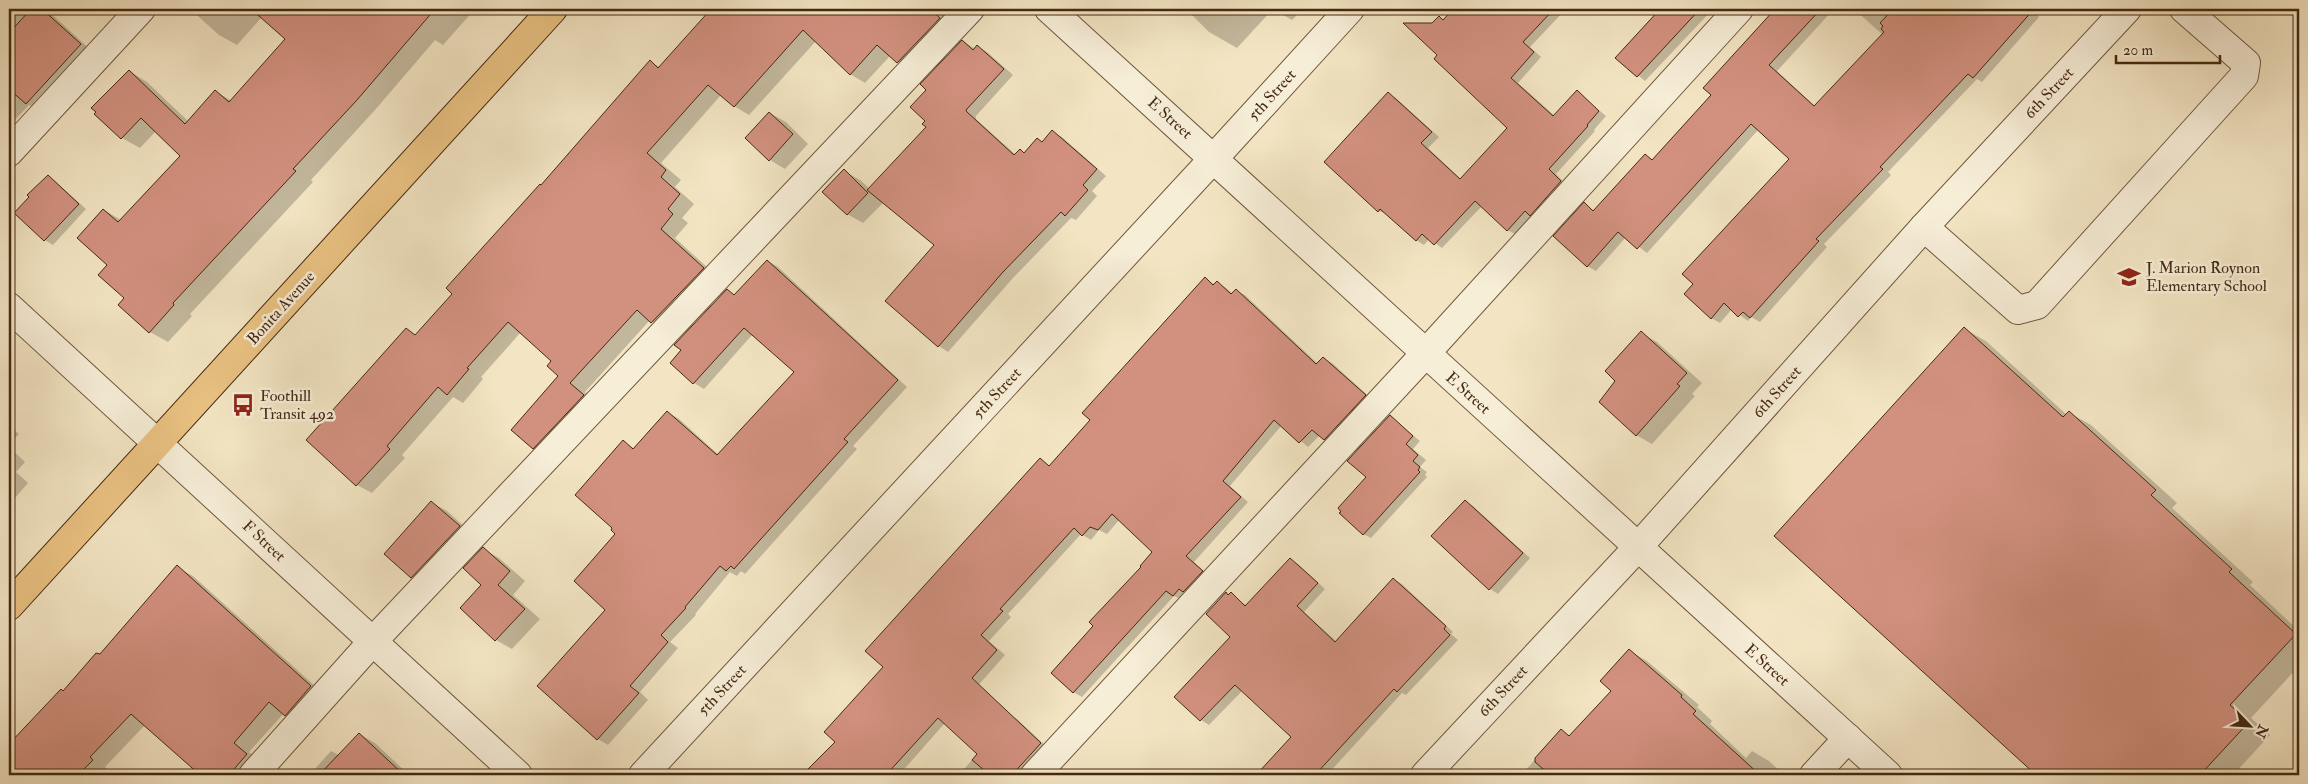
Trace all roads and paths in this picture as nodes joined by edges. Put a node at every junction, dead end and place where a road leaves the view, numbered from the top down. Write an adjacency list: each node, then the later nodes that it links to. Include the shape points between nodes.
1 (141, 9): 9 (street)
2 (553, 9): 14 (main road, Bonita Avenue)
3 (970, 9): 17 (street)
4 (1049, 9): 10 (street, E Street)
5 (1350, 9): 10 (street, 5th Street)
6 (1739, 9): 13 (street)
7 (2128, 9): 11 (street, 6th Street)
8 (2194, 17): 11 (street, via 2246,63 2244,76 2037,305 2018,310)
9 (9, 152)
10 (1214, 158): 13 (street, E Street); 21 (street, 5th Street)
11 (1924, 227): 15 (street, 6th Street)
12 (9, 307): 14 (street, F Street)
13 (1425, 354): 15 (street, E Street); 22 (street)
14 (158, 443): 16 (main road, Bonita Avenue); 17 (street, F Street)
15 (1638, 548): 18 (street, E Street); 23 (street, 6th Street)
16 (9, 606)
17 (374, 641): 19 (street); 20 (street, F Street)
18 (1848, 738): 24 (street); 25 (street, E Street)
19 (253, 775)
20 (518, 775)
21 (643, 775)
22 (1035, 775)
23 (1425, 775)
24 (1814, 775)
25 (1888, 775)

